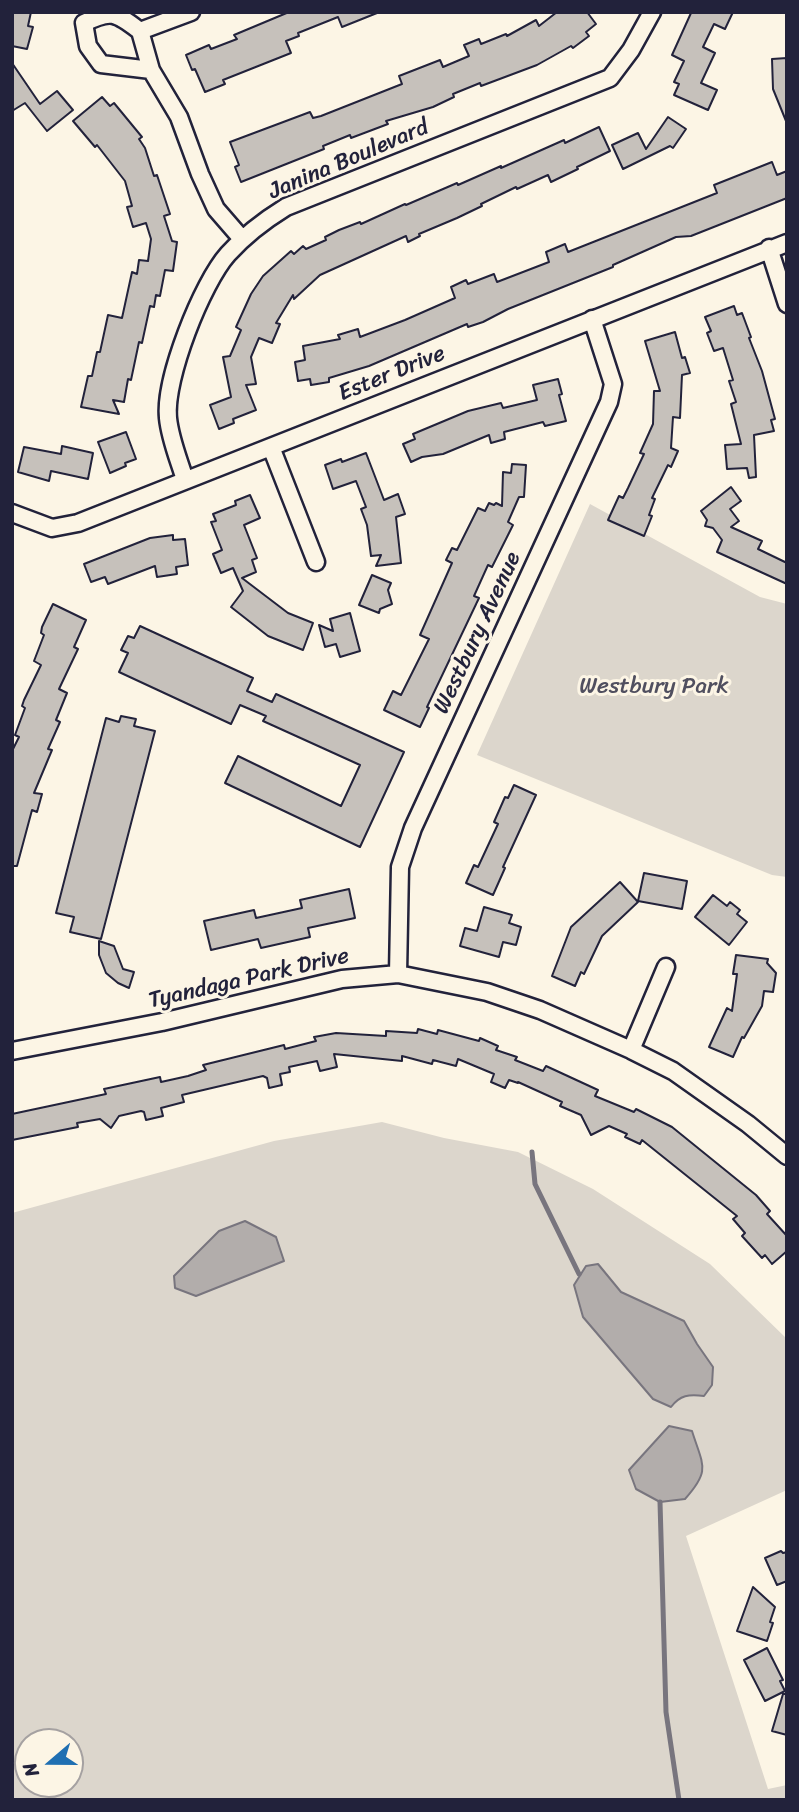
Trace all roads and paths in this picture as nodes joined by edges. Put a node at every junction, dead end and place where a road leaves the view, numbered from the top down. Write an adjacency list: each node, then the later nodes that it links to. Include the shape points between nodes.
1 (191, 12): 3 (street)
2 (652, 12): 5 (street, Janina Boulevard, via 610,78 286,207)
3 (140, 31): 4 (street); 4 (street, via 119,15 103,13 84,23 88,46 101,64)
4 (151, 70): 5 (street, via 179,117 216,209)
5 (242, 239): 11 (street, Janina Boulevard, via 208,284 172,379 168,418)
6 (787, 243): 7 (street, Ester Drive)
7 (769, 248): 8 (street); 9 (street, Ester Drive)
8 (787, 304)
9 (592, 319): 10 (street, Ester Drive); 15 (street, Westbury Avenue, via 613,384 609,402 413,828 400,867)
10 (271, 447): 11 (street, Ester Drive); 13 (street)
11 (186, 480): 12 (street, Ester Drive, via 78,523 52,528)
12 (12, 513)
13 (316, 562)
14 (666, 967): 16 (street)
15 (398, 974): 16 (street, Tyandaga Park Drive, via 487,992); 17 (street, Tyandaga Park Drive, via 342,979 162,1022)
16 (631, 1050): 18 (street, Tyandaga Park Drive, via 673,1071)
17 (12, 1051)
18 (787, 1156)

